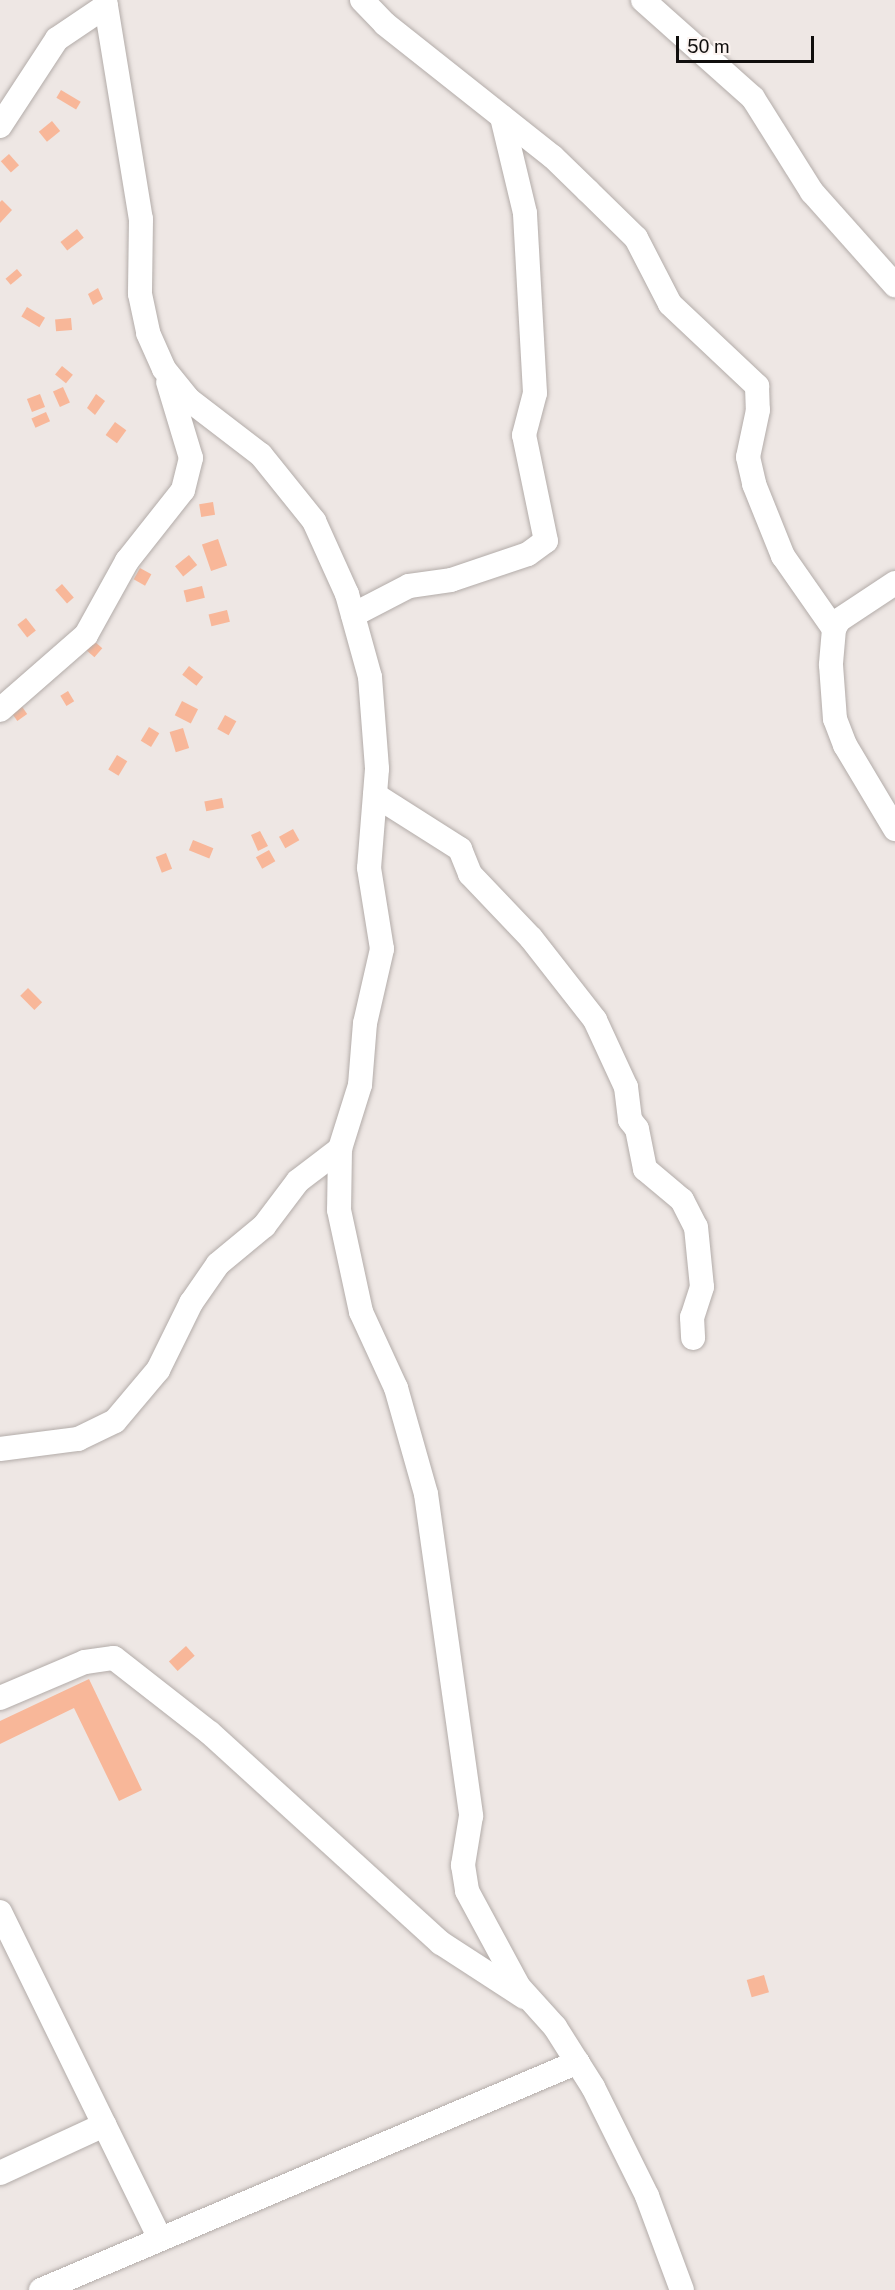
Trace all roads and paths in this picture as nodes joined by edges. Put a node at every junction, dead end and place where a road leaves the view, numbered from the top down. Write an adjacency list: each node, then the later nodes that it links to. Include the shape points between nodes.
1 (362, 0): 4 (street, via 385,24)
2 (643, 0): 6 (street, via 753,98 812,192)
3 (105, 3): 5 (street, via 57,39); 7 (street, via 141,219 143,314)
4 (502, 117): 9 (street, via 525,213 535,393 524,435 546,541 528,554 451,580 409,586); 10 (street, via 553,157 636,238 670,304 757,386 758,410 748,457 754,484 783,556)
5 (0, 126)
6 (895, 285)
7 (164, 369): 9 (street, via 202,412 261,454 298,498 327,544); 11 (street, via 190,458 183,490 127,561 86,635)
8 (895, 583): 10 (street, via 848,612)
9 (353, 615): 12 (street, via 374,708)
10 (834, 629): 13 (street, via 831,691 835,719 845,746)
11 (0, 710)
12 (375, 795): 14 (street, via 369,868 382,949 365,1023 360,1085); 15 (street, via 407,811 464,853 470,874 531,938 595,1020 626,1087 630,1120 637,1129 645,1169 682,1200 696,1227 702,1287 692,1317)
13 (895, 829)
14 (340, 1149): 16 (street, via 298,1181 264,1226 218,1264 191,1303 158,1370 115,1421 78,1439); 20 (street, via 339,1210 351,1276 361,1312 396,1388 426,1494 471,1816 463,1865 466,1891)
15 (693, 1338)
16 (0, 1449)
17 (0, 1698): 20 (street, via 85,1662 114,1658 210,1733 441,1943)
18 (0, 1912): 19 (street)
19 (7, 1946): 22 (street)
20 (529, 1999): 21 (street, via 555,2026)
21 (578, 2062): 24 (street); 26 (street, via 642,2187)
22 (104, 2125): 23 (street); 24 (street)
23 (0, 2173)
24 (160, 2240): 25 (street)
25 (41, 2290)
26 (682, 2290)

